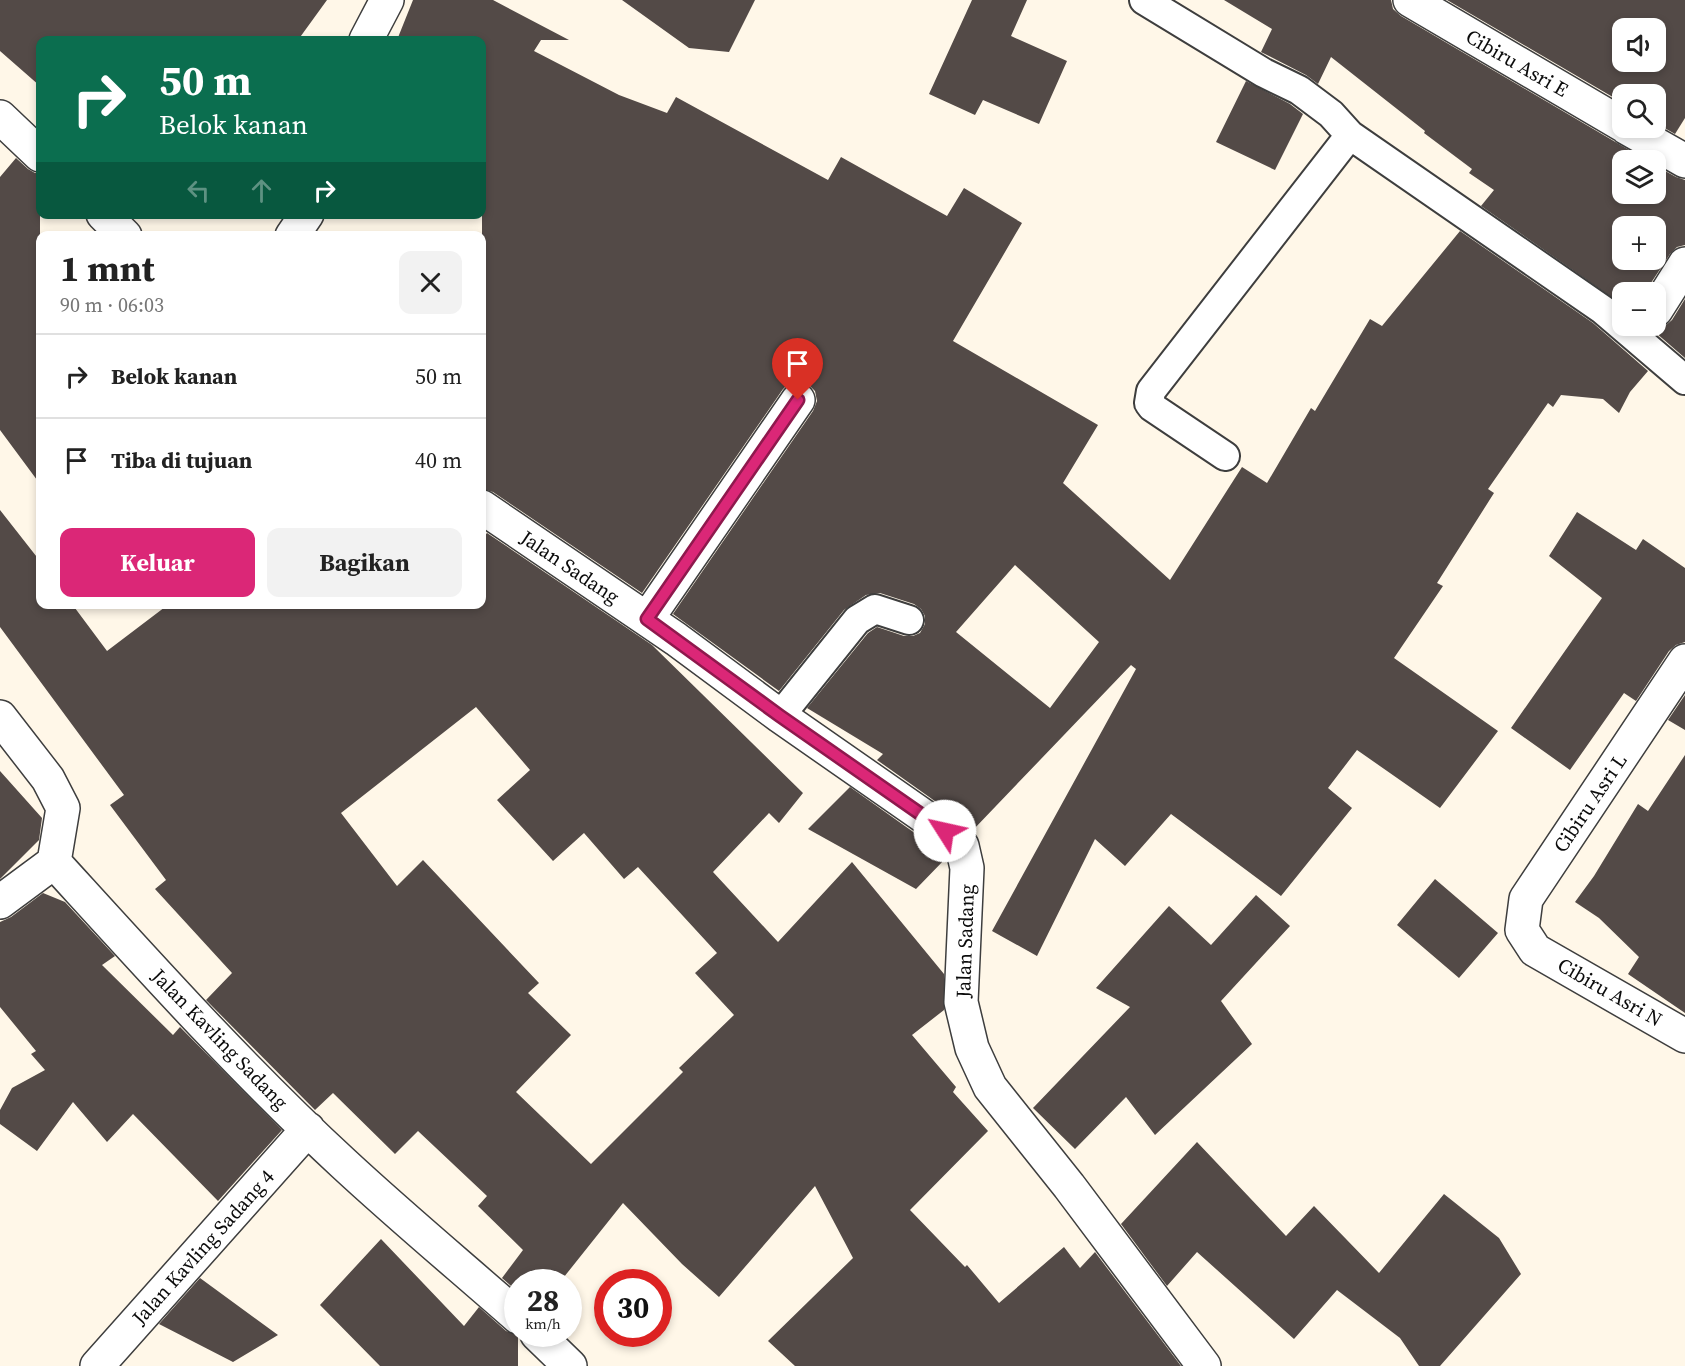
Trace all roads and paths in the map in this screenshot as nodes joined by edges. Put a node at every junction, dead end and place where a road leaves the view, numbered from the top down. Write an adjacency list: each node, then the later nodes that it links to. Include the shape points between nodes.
1 (387, 0): 4 (street)
2 (1144, 0): 7 (lane, via 1299,90 1332,114)
3 (1410, 0): 6 (street, Cibiru Asri E)
4 (368, 36)
5 (0, 117): 9 (street)
6 (1612, 119)
7 (1350, 135): 15 (lane, via 1603,310); 17 (lane, via 1151,392 1152,407)
8 (1644, 138): 10 (street)
9 (36, 151)
10 (1685, 162)
11 (108, 219): 12 (street)
12 (120, 231)
13 (1685, 264): 14 (street)
14 (1666, 294)
15 (1685, 381)
16 (798, 400): 19 (street)
17 (1225, 456)
18 (486, 510): 19 (street, Jalan Sadang)
19 (647, 619): 22 (street, Jalan Sadang)
20 (909, 620): 22 (lane, via 875,609 857,620)
21 (1685, 661): 26 (street, Cibiru Asri L, via 1526,899 1522,930)
22 (780, 716): 33 (street, Jalan Sadang, via 962,846 967,868 961,1002 981,1069 990,1087)
23 (0, 717): 24 (street, via 48,779 63,808)
24 (54, 862): 25 (street); 28 (street, Jalan Kavling Sadang, via 194,1016)
25 (0, 902)
26 (1535, 950): 27 (street, Cibiru Asri N)
27 (1685, 1036)
28 (308, 1129): 29 (street, Jalan Kavling Sadang); 31 (street, Jalan Kavling Sadang 4)
29 (504, 1305)
30 (550, 1347): 32 (street)
31 (97, 1366)
32 (570, 1366)
33 (1204, 1366)

